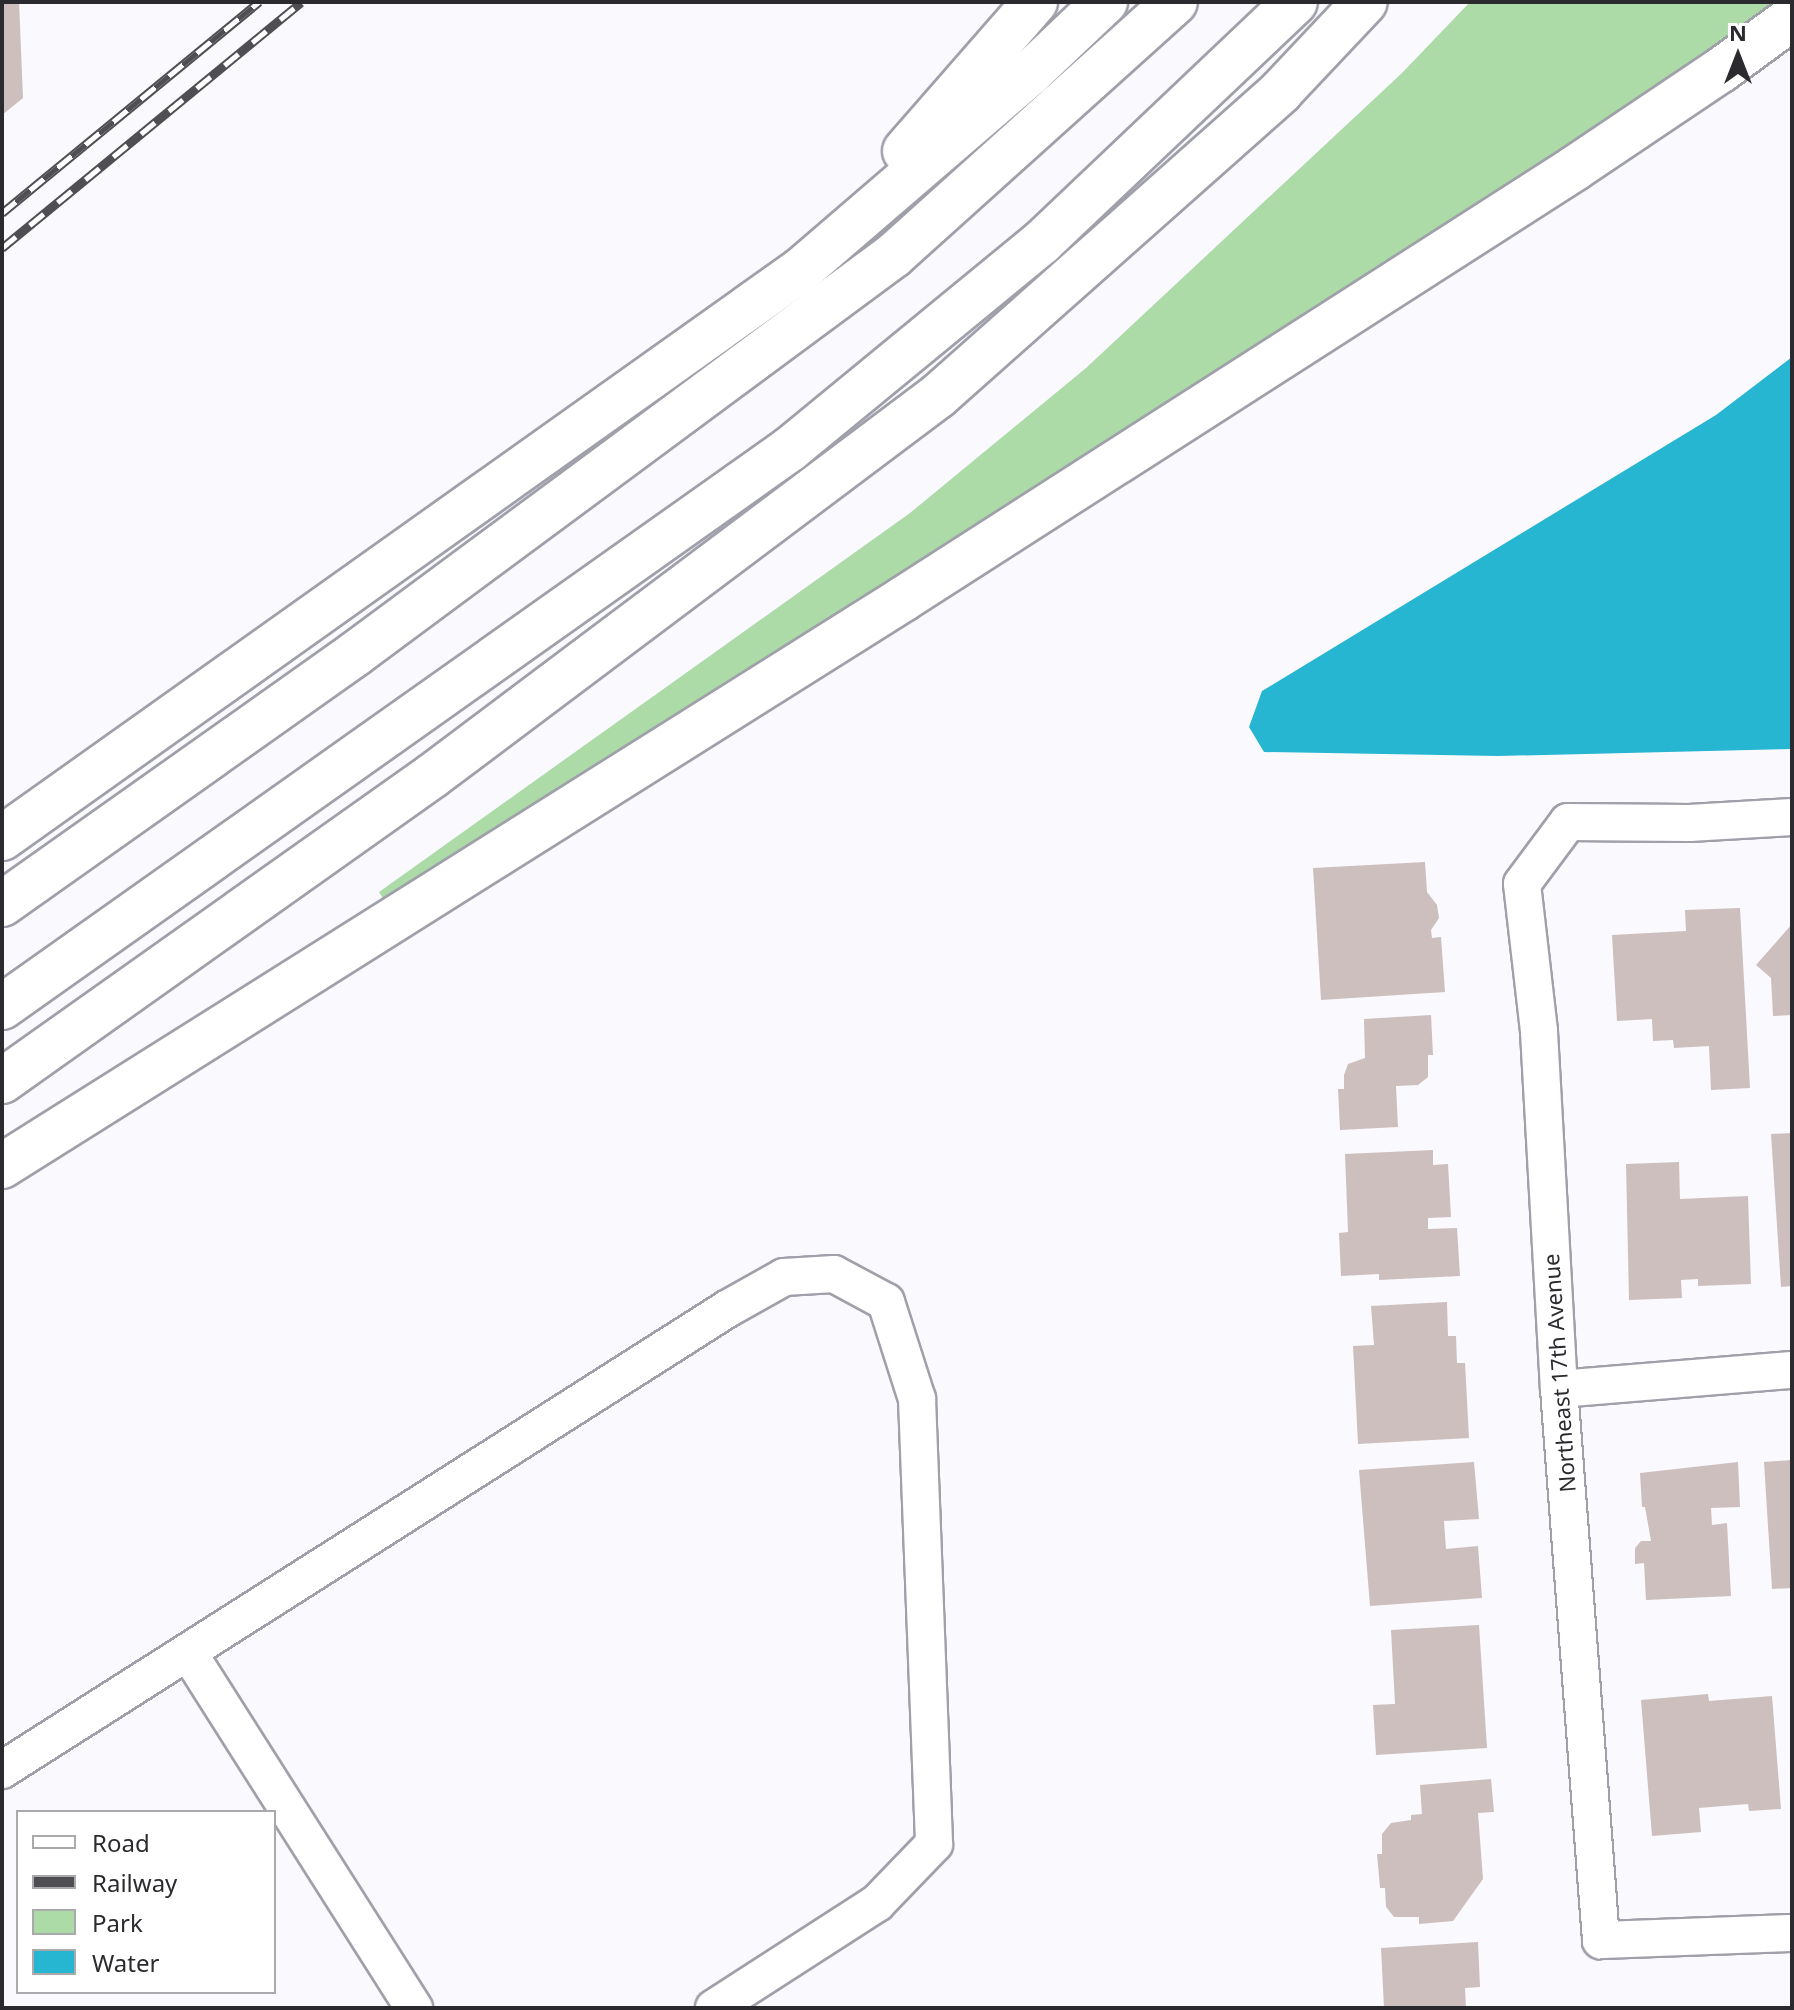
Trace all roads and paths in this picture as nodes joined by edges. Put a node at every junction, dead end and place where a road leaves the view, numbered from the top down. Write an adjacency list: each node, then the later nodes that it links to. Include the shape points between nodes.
1 (1035, 2): 7 (highway)
2 (1105, 2): 7 (highway)
3 (1175, 2): 10 (highway, via 894,255 355,654)
4 (1295, 2): 11 (highway, via 1041,243 790,449)
5 (1365, 2): 12 (highway, via 1281,91 938,396 432,776)
6 (1792, 18): 13 (highway, via 1575,168 903,599)
7 (801, 270): 9 (highway)
8 (1792, 817): 15 (street, Northeast 17th Avenue, via 1568,822 1522,884 1539,1032)
9 (2, 838)
10 (2, 904)
11 (2, 1007)
12 (2, 1081)
13 (2, 1166)
14 (1792, 1370): 15 (street)
15 (1559, 1389): 18 (street, Northeast 17th Avenue, via 1601,1940)
16 (188, 1652): 17 (street); 19 (street); 20 (street, via 784,1277 834,1274 886,1302 917,1399 934,1844 877,1903)
17 (2, 1770)
18 (1792, 1933)
19 (414, 2008)
20 (714, 2008)

